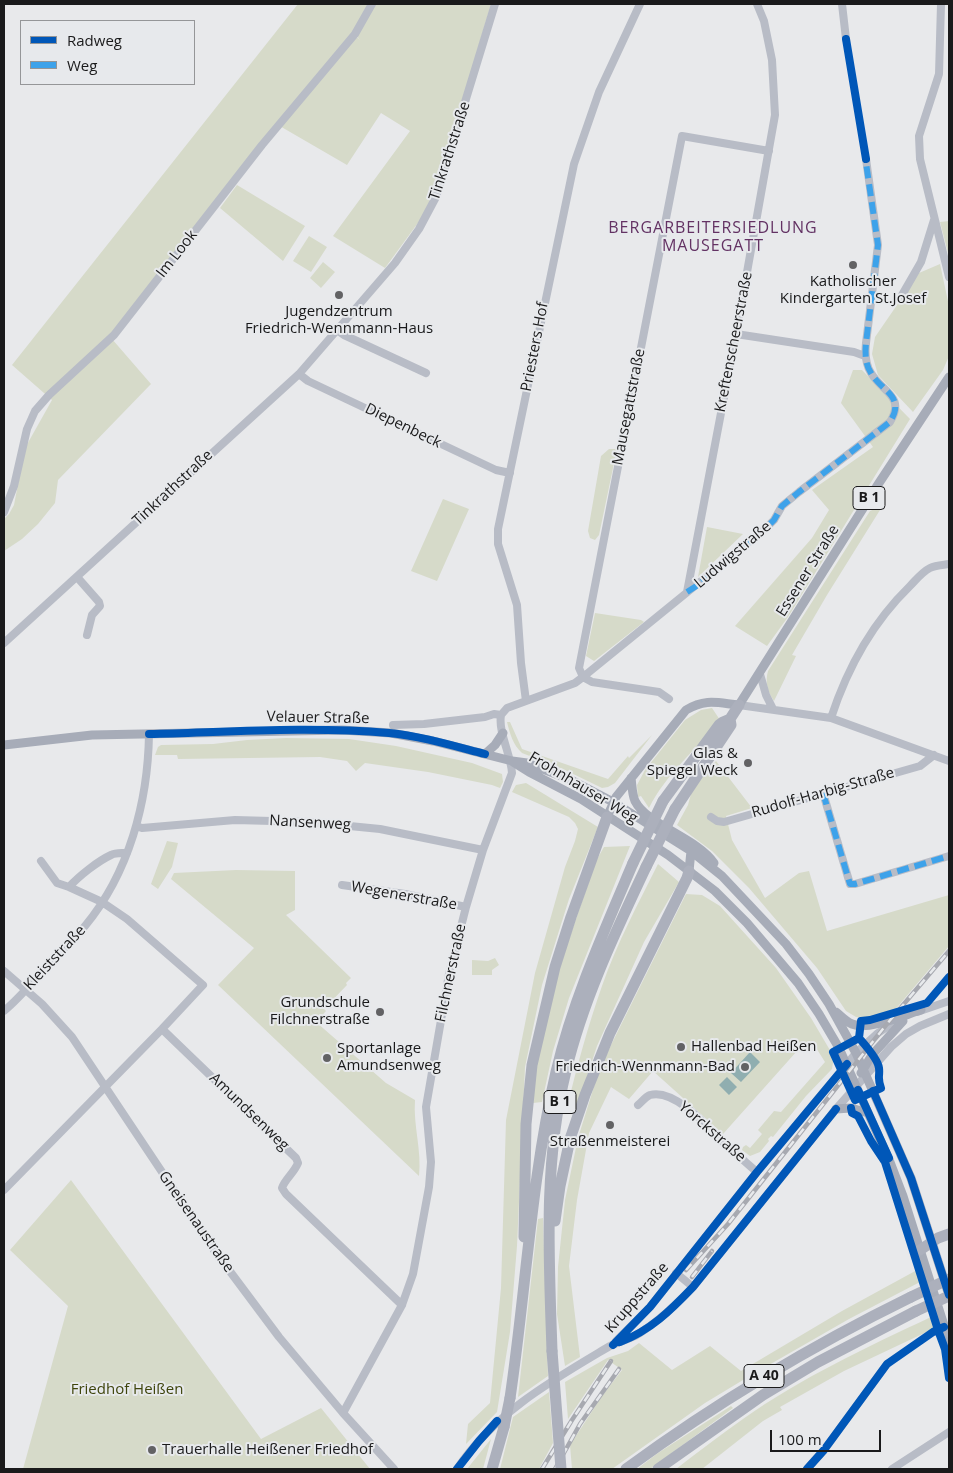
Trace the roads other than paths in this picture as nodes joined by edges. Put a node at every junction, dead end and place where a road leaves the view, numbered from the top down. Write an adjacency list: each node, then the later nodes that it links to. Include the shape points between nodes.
1 (372, 4): 20 (street, Im Look, via 355,34 251,159 114,335 35,411)
2 (495, 4): 13 (street, Tinkrathstraße, via 432,207 395,263)
3 (640, 4): 19 (street, Priesters Hof, via 599,92 574,164)
4 (757, 4): 8 (street, Kreftenscheerstraße, via 772,60 775,115)
5 (842, 4): 7 (street)
6 (941, 4): 10 (street, via 939,74 919,136 920,159)
7 (846, 39)
8 (769, 151): 14 (street, Kreftenscheerstraße); 27 (street, Mausegattstraße, via 682,136 579,668)
9 (866, 160): 15 (street, via 878,245)
10 (935, 218): 11 (street); 12 (street, via 921,262)
11 (949, 277)
12 (902, 295)
13 (337, 330): 16 (street); 17 (street, Tinkrathstraße)
14 (736, 334): 15 (street); 23 (street, Kreftenscheerstraße)
15 (866, 356): 23 (street, Ludwigstraße, via 872,375 894,398 896,406 890,422 782,506 765,529)
16 (426, 373)
17 (299, 374): 19 (street, Diepenbeck, via 419,434 496,470); 22 (street, Tinkrathstraße)
18 (949, 377): 26 (main road, Essener Straße / B 1)
19 (510, 473): 29 (street, Priesters Hof, via 498,544 517,605)
20 (4, 512)
21 (949, 564): 33 (street, via 925,571 883,616 854,663)
22 (77, 577): 24 (street, via 100,602 92,615); 25 (street, Tinkrathstraße)
23 (687, 592): 27 (street, Ludwigstraße)
24 (87, 635)
25 (4, 643)
26 (760, 674): 30 (main road, Essener Straße / B 1); 31 (street)
27 (583, 677): 28 (street, via 592,682 659,692); 29 (street)
28 (668, 699)
29 (526, 701): 32 (street, via 508,708)
30 (739, 705): 31 (street); 34 (highway, B 1); 43 (main road, via 705,702 686,710)
31 (773, 709): 33 (street)
32 (501, 715): 35 (street); 36 (street)
33 (831, 718): 40 (street)
34 (730, 719): 82 (highway, B 1, bridge, via 731,725 675,809 646,867 580,1022 557,1121 549,1184); 87 (highway, bridge, via 720,725 664,801 633,863 571,1018 546,1120)
35 (394, 725)
36 (503, 733): 39 (main road); 41 (street)
37 (149, 734): 38 (main road, Velauer Straße); 39 (main road, Velauer Straße, via 342,730 433,741); 48 (street, Kleiststraße, via 147,775)
38 (4, 744)
39 (485, 754): 41 (main road, Velauer Straße)
40 (934, 755): 42 (street); 44 (street, Rudolf-Harbig-Straße, via 920,766)
41 (512, 761): 45 (main road, Frohnhauser Weg, via 527,763 569,779); 46 (main road, Frohnhauser Weg); 49 (street, Filchnerstraße, via 511,780)
42 (949, 761)
43 (631, 778): 45 (main road); 55 (main road, via 635,801 642,812 701,850)
44 (823, 793): 47 (street, Rudolf-Harbig-Straße, via 724,822); 52 (street, via 850,884)
45 (613, 802): 46 (main road); 50 (main road, Frohnhauser Weg)
46 (608, 817): 54 (main road, Frohnhauser Weg); 87 (highway, via 554,967 532,1065 526,1124)
47 (711, 817)
48 (136, 826): 49 (street, Nansenweg, via 235,820 309,822 380,829); 51 (street, Kleiststraße)
49 (483, 850): 59 (street, Filchnerstraße)
50 (691, 851): 54 (main road); 55 (main road, Frohnhauser Weg)
51 (127, 853): 57 (street, via 111,854); 58 (street, Kleiststraße)
52 (949, 856)
53 (41, 861): 57 (street, via 57,883)
54 (689, 871): 70 (main road, Frohnhauser Weg, via 747,923 798,983); 82 (highway, via 610,1033 585,1095 570,1139)
55 (722, 876): 63 (main road, Frohnhauser Weg, via 786,944)
56 (342, 885): 59 (street, Wegenerstraße)
57 (69, 887): 58 (street)
58 (102, 902): 61 (street, Kleiststraße, via 85,926); 68 (street, via 127,919 203,985)
59 (466, 907): 88 (street, Filchnerstraße, via 449,974 426,1107 429,1187 413,1274)
60 (4, 971): 61 (street, Gneisenaustraße)
61 (26, 989): 65 (street, Kleiststraße); 73 (street, Gneisenaustraße, via 72,1037)
62 (949, 1001): 64 (street, Kruppstraße)
63 (829, 1004): 64 (main road, via 845,1020 860,1025 872,1025); 69 (main road, Frohnhauser Weg)
64 (921, 1010): 67 (street, Kruppstraße)
65 (4, 1011)
66 (949, 1014): 71 (street, via 906,1034)
67 (903, 1021): 69 (street, Kruppstraße, via 878,1032); 71 (main road, via 872,1055)
68 (162, 1029): 73 (street); 88 (street, Amundsenweg, via 296,1158 295,1170 282,1188 286,1194)
69 (856, 1053): 70 (street, Kruppstraße); 71 (main road, Frohnhauser Weg)
70 (847, 1064): 72 (main road, Frohnhauser Weg); 77 (street, Kruppstraße)
71 (864, 1073): 72 (main road); 80 (main road, Frohnhauser Weg, via 911,1178)
72 (856, 1085): 75 (street, Kruppstraße); 76 (main road, Frohnhauser Weg)
73 (105, 1086): 78 (street); 92 (street, Gneisenaustraße, via 214,1250 279,1337)
74 (638, 1105): 77 (street, Yorckstraße, via 650,1095 672,1099 689,1110)
75 (836, 1109): 76 (main road, via 851,1108); 85 (street, Kruppstraße)
76 (868, 1113): 81 (main road, Frohnhauser Weg, via 890,1162)
77 (757, 1172): 83 (street, Kruppstraße)
78 (4, 1190)
79 (949, 1234): 80 (highway)
80 (932, 1241): 81 (highway); 86 (main road, Frohnhauser Weg)
81 (920, 1250): 89 (main road, Frohnhauser Weg)
82 (549, 1262): 97 (highway, B 1, bridge)
83 (676, 1274): 85 (street); 90 (street, Kruppstraße)
84 (949, 1279): 98 (highway, A 40, bridge, via 812,1348 674,1434)
85 (693, 1287): 90 (street, Kruppstraße, via 655,1324)
86 (949, 1295): 99 (highway, A 40, bridge, via 763,1394)
87 (522, 1304): 96 (highway, bridge, via 510,1398)
88 (402, 1305): 92 (street, Filchnerstraße)
89 (948, 1334)
90 (613, 1345): 95 (street, Kruppstraße, via 510,1410 483,1436)
91 (887, 1364): 100 (street)
92 (343, 1414): 94 (street, Gneisenaustraße)
93 (949, 1432): 101 (street)
94 (394, 1469)
95 (457, 1469)
96 (492, 1469)
97 (561, 1469)
98 (626, 1469)
99 (658, 1469)
100 (807, 1469)
101 (892, 1469)

